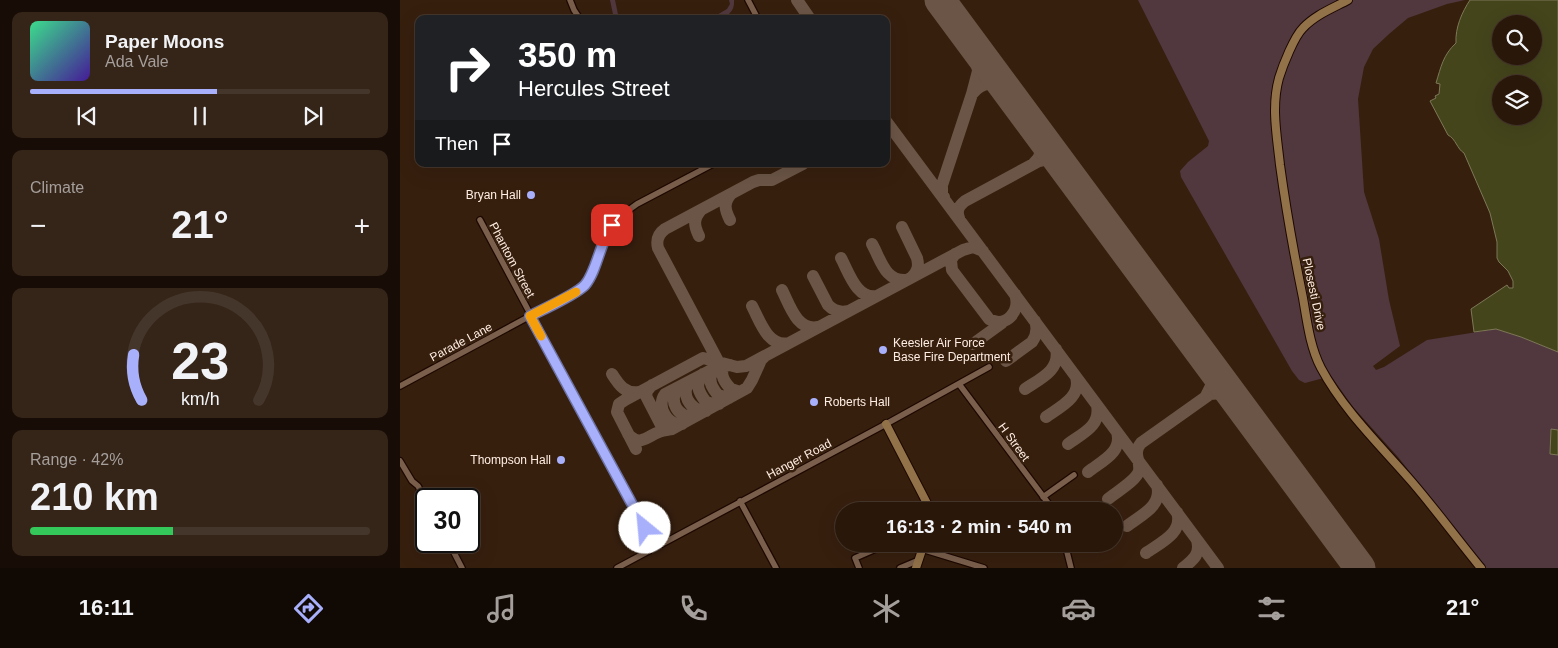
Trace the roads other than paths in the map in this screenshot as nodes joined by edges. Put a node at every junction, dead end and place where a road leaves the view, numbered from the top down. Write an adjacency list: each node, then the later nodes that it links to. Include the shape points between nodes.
1 (570, 0): 4 (street)
2 (748, 0): 5 (street)
3 (1348, 0): 34 (street, Plosesti Drive, via 1303,28 1284,65 1276,97 1275,120 1282,177 1310,333 1320,365 1347,407 1414,484)
4 (577, 15)
5 (757, 15)
6 (707, 167): 8 (street, Parade Lane, via 624,213 609,230 585,285)
7 (480, 220): 8 (street, Phantom Street)
8 (530, 316): 11 (street, Parade Lane); 20 (street, Phantom Street)
9 (989, 367): 10 (street, Hanger Road)
10 (959, 384): 12 (street, Hanger Road); 16 (street, H Street)
11 (400, 386)
12 (886, 424): 17 (street, Hanger Road); 18 (street)
13 (400, 460): 15 (street)
14 (1074, 475): 16 (street)
15 (419, 488)
16 (1042, 497): 19 (street, H Street)
17 (740, 501): 20 (street, Hanger Road); 29 (street)
18 (927, 502)
19 (1046, 502)
20 (655, 547): 28 (street, Hanger Road)
21 (869, 552): 30 (street, via 855,558)
22 (921, 552): 26 (street)
23 (940, 552): 32 (street)
24 (1067, 552): 33 (street)
25 (454, 553): 27 (street)
26 (917, 564): 31 (street)
27 (462, 568)
28 (617, 568)
29 (776, 568)
30 (859, 568)
31 (900, 568)
32 (984, 568)
33 (1071, 568)
34 (1480, 568)

